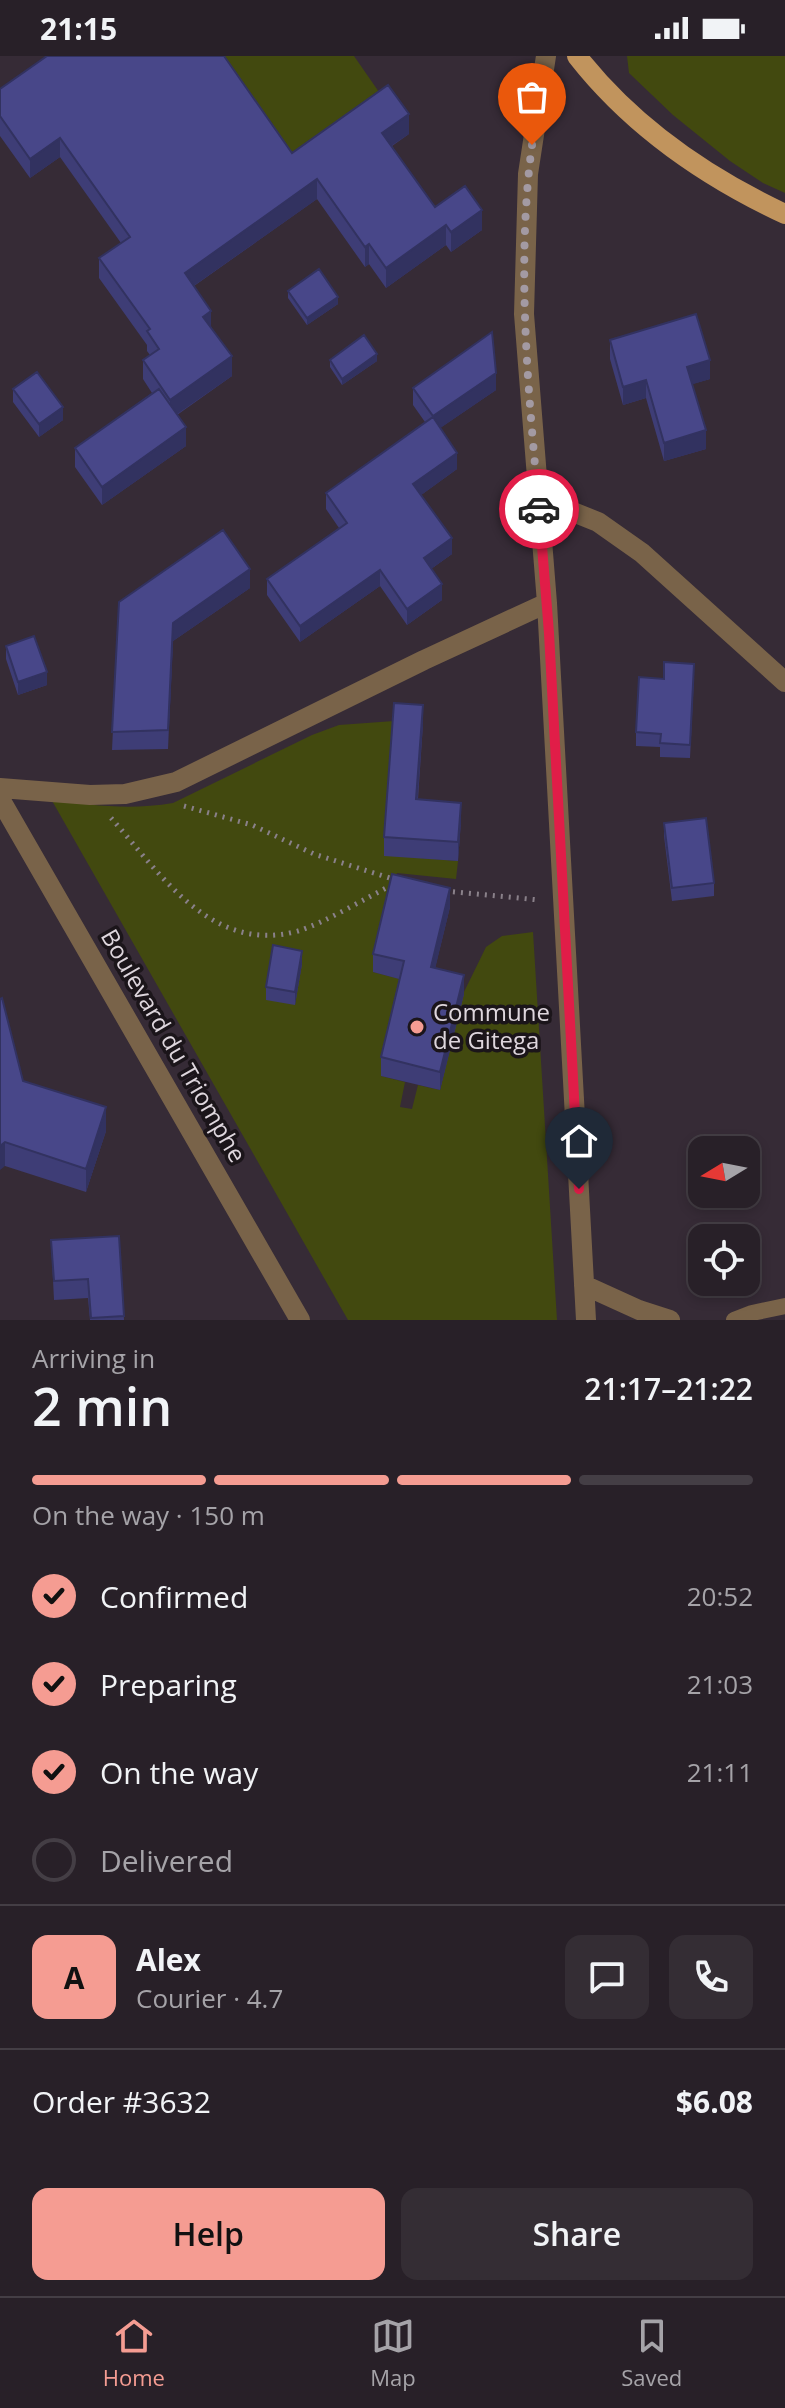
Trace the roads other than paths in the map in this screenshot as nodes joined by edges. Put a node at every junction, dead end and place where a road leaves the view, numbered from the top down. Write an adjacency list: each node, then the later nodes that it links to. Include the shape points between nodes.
1 (546, 56): 4 (street, via 528,174 524,314)
2 (581, 57): 3 (main road, via 620,105 689,160)
3 (785, 214)
4 (538, 498): 5 (street); 6 (street, via 598,522 642,553)
5 (547, 603): 7 (street, via 176,782 125,794); 9 (street)
6 (785, 682)
7 (0, 788)
8 (0, 799): 11 (street, Boulevard du Triomphe)
9 (584, 1285): 12 (street); 13 (street)
10 (785, 1306): 14 (lane)
11 (300, 1320)
12 (586, 1320)
13 (670, 1320)
14 (734, 1320)

